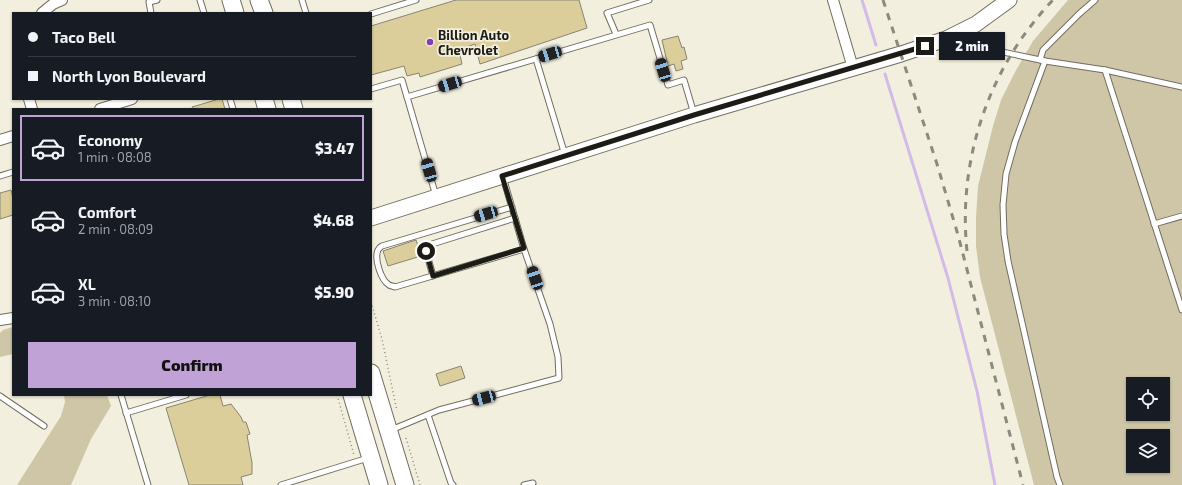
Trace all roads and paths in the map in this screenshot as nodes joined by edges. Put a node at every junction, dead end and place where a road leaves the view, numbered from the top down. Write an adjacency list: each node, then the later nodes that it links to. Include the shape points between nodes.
1 (62, 0): 12 (street)
2 (157, 0): 13 (lane, via 150,2)
3 (200, 0): 14 (lane)
4 (231, 0): 15 (main road)
5 (259, 0): 16 (main road)
6 (302, 0): 17 (lane)
7 (416, 0): 18 (lane)
8 (649, 0): 19 (lane, via 607,13)
9 (833, 0): 23 (street)
10 (1009, 0): 20 (street, via 976,24)
11 (1095, 0): 22 (lane, via 1043,50)
12 (43, 12)
13 (151, 12)
14 (204, 12)
15 (235, 12)
16 (264, 12)
17 (306, 12)
18 (372, 14)
19 (616, 34): 21 (lane); 30 (lane, via 650,25 668,85 684,80)
20 (946, 40): 22 (lane); 23 (street)
21 (536, 59): 27 (lane); 33 (lane)
22 (1042, 61): 24 (lane); 68 (lane, via 1006,174 1004,234)
23 (853, 68): 30 (street)
24 (1105, 70): 25 (lane); 42 (lane)
25 (1182, 87)
26 (372, 89): 27 (lane, via 402,80)
27 (407, 97): 37 (lane)
28 (129, 100): 29 (street)
29 (103, 108)
30 (694, 115): 33 (street)
31 (12, 136): 32 (street)
32 (0, 140)
33 (565, 156): 36 (street)
34 (12, 172): 35 (lane)
35 (0, 176)
36 (502, 176): 37 (street); 38 (lane)
37 (436, 197): 40 (street)
38 (512, 207): 41 (lane); 44 (lane, via 378,249 377,262 383,278 389,285 395,287)
39 (1182, 216): 42 (lane)
40 (372, 218)
41 (515, 218): 43 (lane); 44 (lane, via 429,245 426,251)
42 (1154, 224): 46 (lane)
43 (524, 248): 44 (lane); 56 (lane, via 550,324 558,357 559,378)
44 (433, 276)
45 (372, 305): 58 (path, via 392,389)
46 (1182, 310)
47 (12, 318): 48 (street)
48 (0, 320)
49 (372, 375): 58 (main road)
50 (0, 396): 57 (lane)
51 (121, 396): 55 (lane)
52 (183, 396): 55 (lane)
53 (337, 396): 59 (path)
54 (352, 396): 59 (main road)
55 (126, 413): 61 (lane)
56 (428, 415): 58 (lane); 66 (lane)
57 (44, 426)
58 (395, 428): 64 (main road); 65 (path)
59 (363, 460): 62 (lane); 63 (main road)
60 (533, 483): 67 (lane)
61 (148, 485)
62 (281, 485)
63 (380, 485)
64 (405, 485)
65 (420, 485)
66 (453, 485)
67 (524, 485)
68 (1060, 485)

